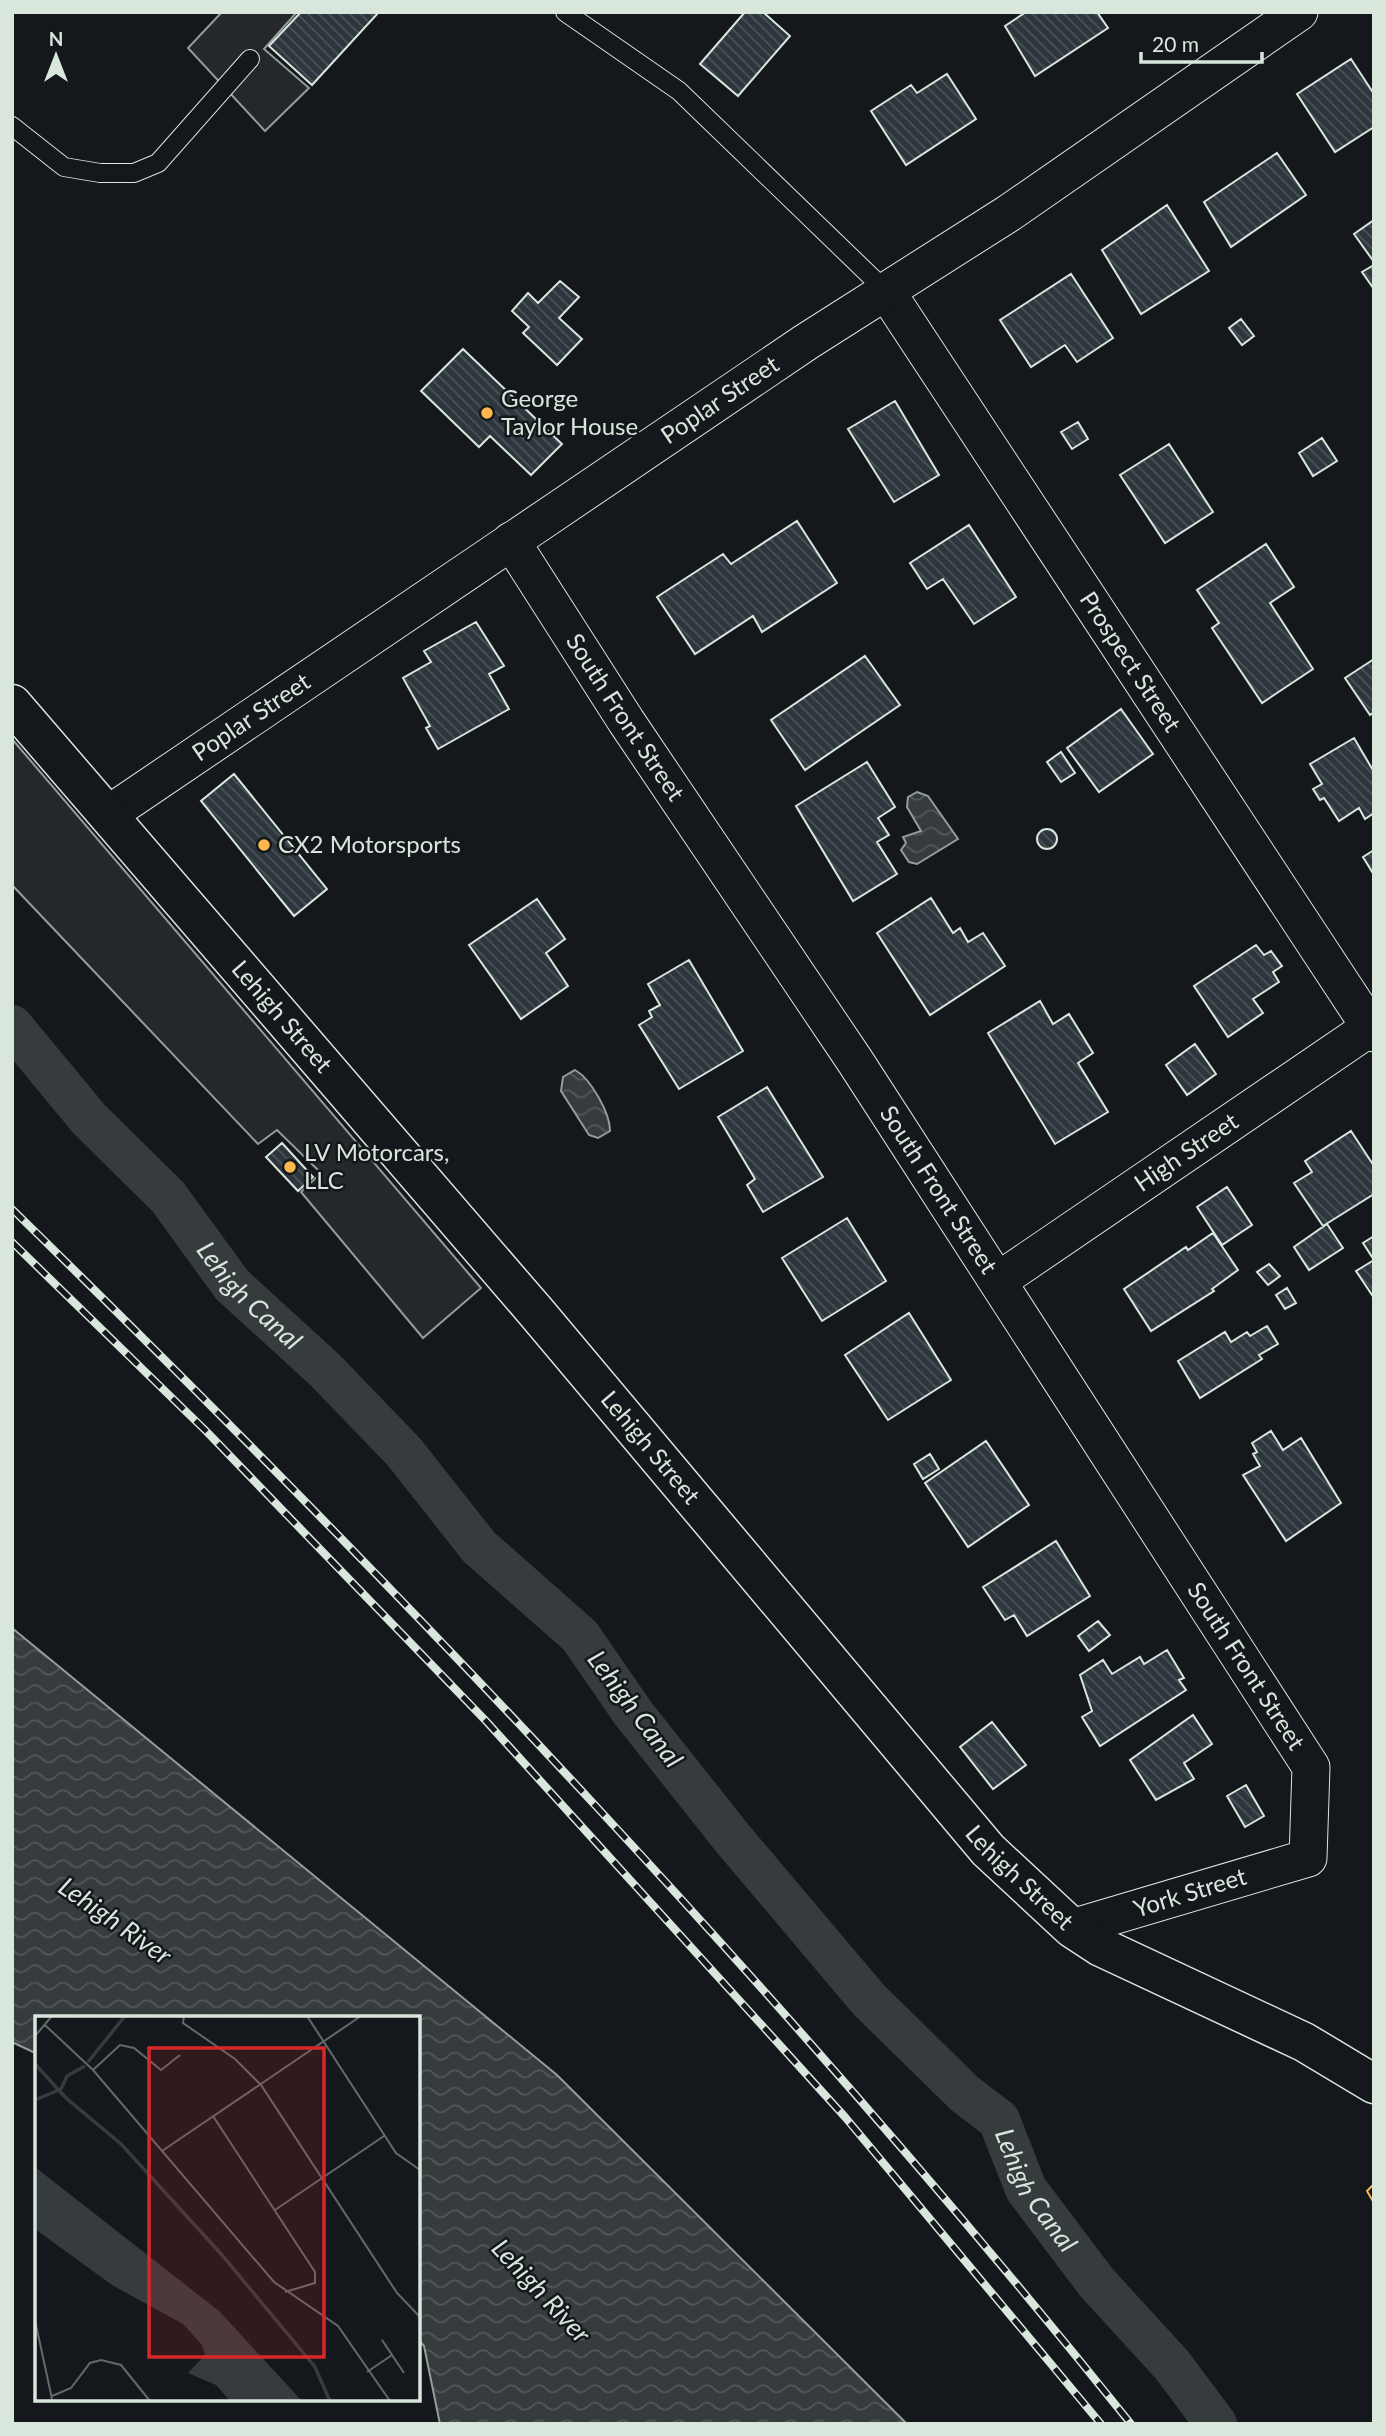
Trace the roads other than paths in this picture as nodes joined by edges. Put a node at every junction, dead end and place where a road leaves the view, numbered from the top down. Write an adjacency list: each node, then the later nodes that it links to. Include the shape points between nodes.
1 (565, 12): 5 (lane, via 679,91)
2 (1300, 12): 5 (street, Poplar Street, via 1009,213)
3 (250, 59): 4 (lane, via 158,163 134,173 64,167)
4 (12, 126)
5 (886, 291): 6 (street, Poplar Street); 9 (street, Prospect Street)
6 (511, 541): 8 (street, Poplar Street); 10 (street, South Front Street)
7 (12, 704): 8 (street, Lehigh Street)
8 (109, 814): 12 (street, Lehigh Street, via 988,1850)
9 (1372, 1029): 10 (street, High Street)
10 (998, 1281): 11 (street, South Front Street, via 1311,1767)
11 (1308, 1858): 12 (street, York Street)
12 (1072, 1928): 13 (street, Lehigh Street, via 1101,1947 1304,2042)
13 (1374, 2084)

